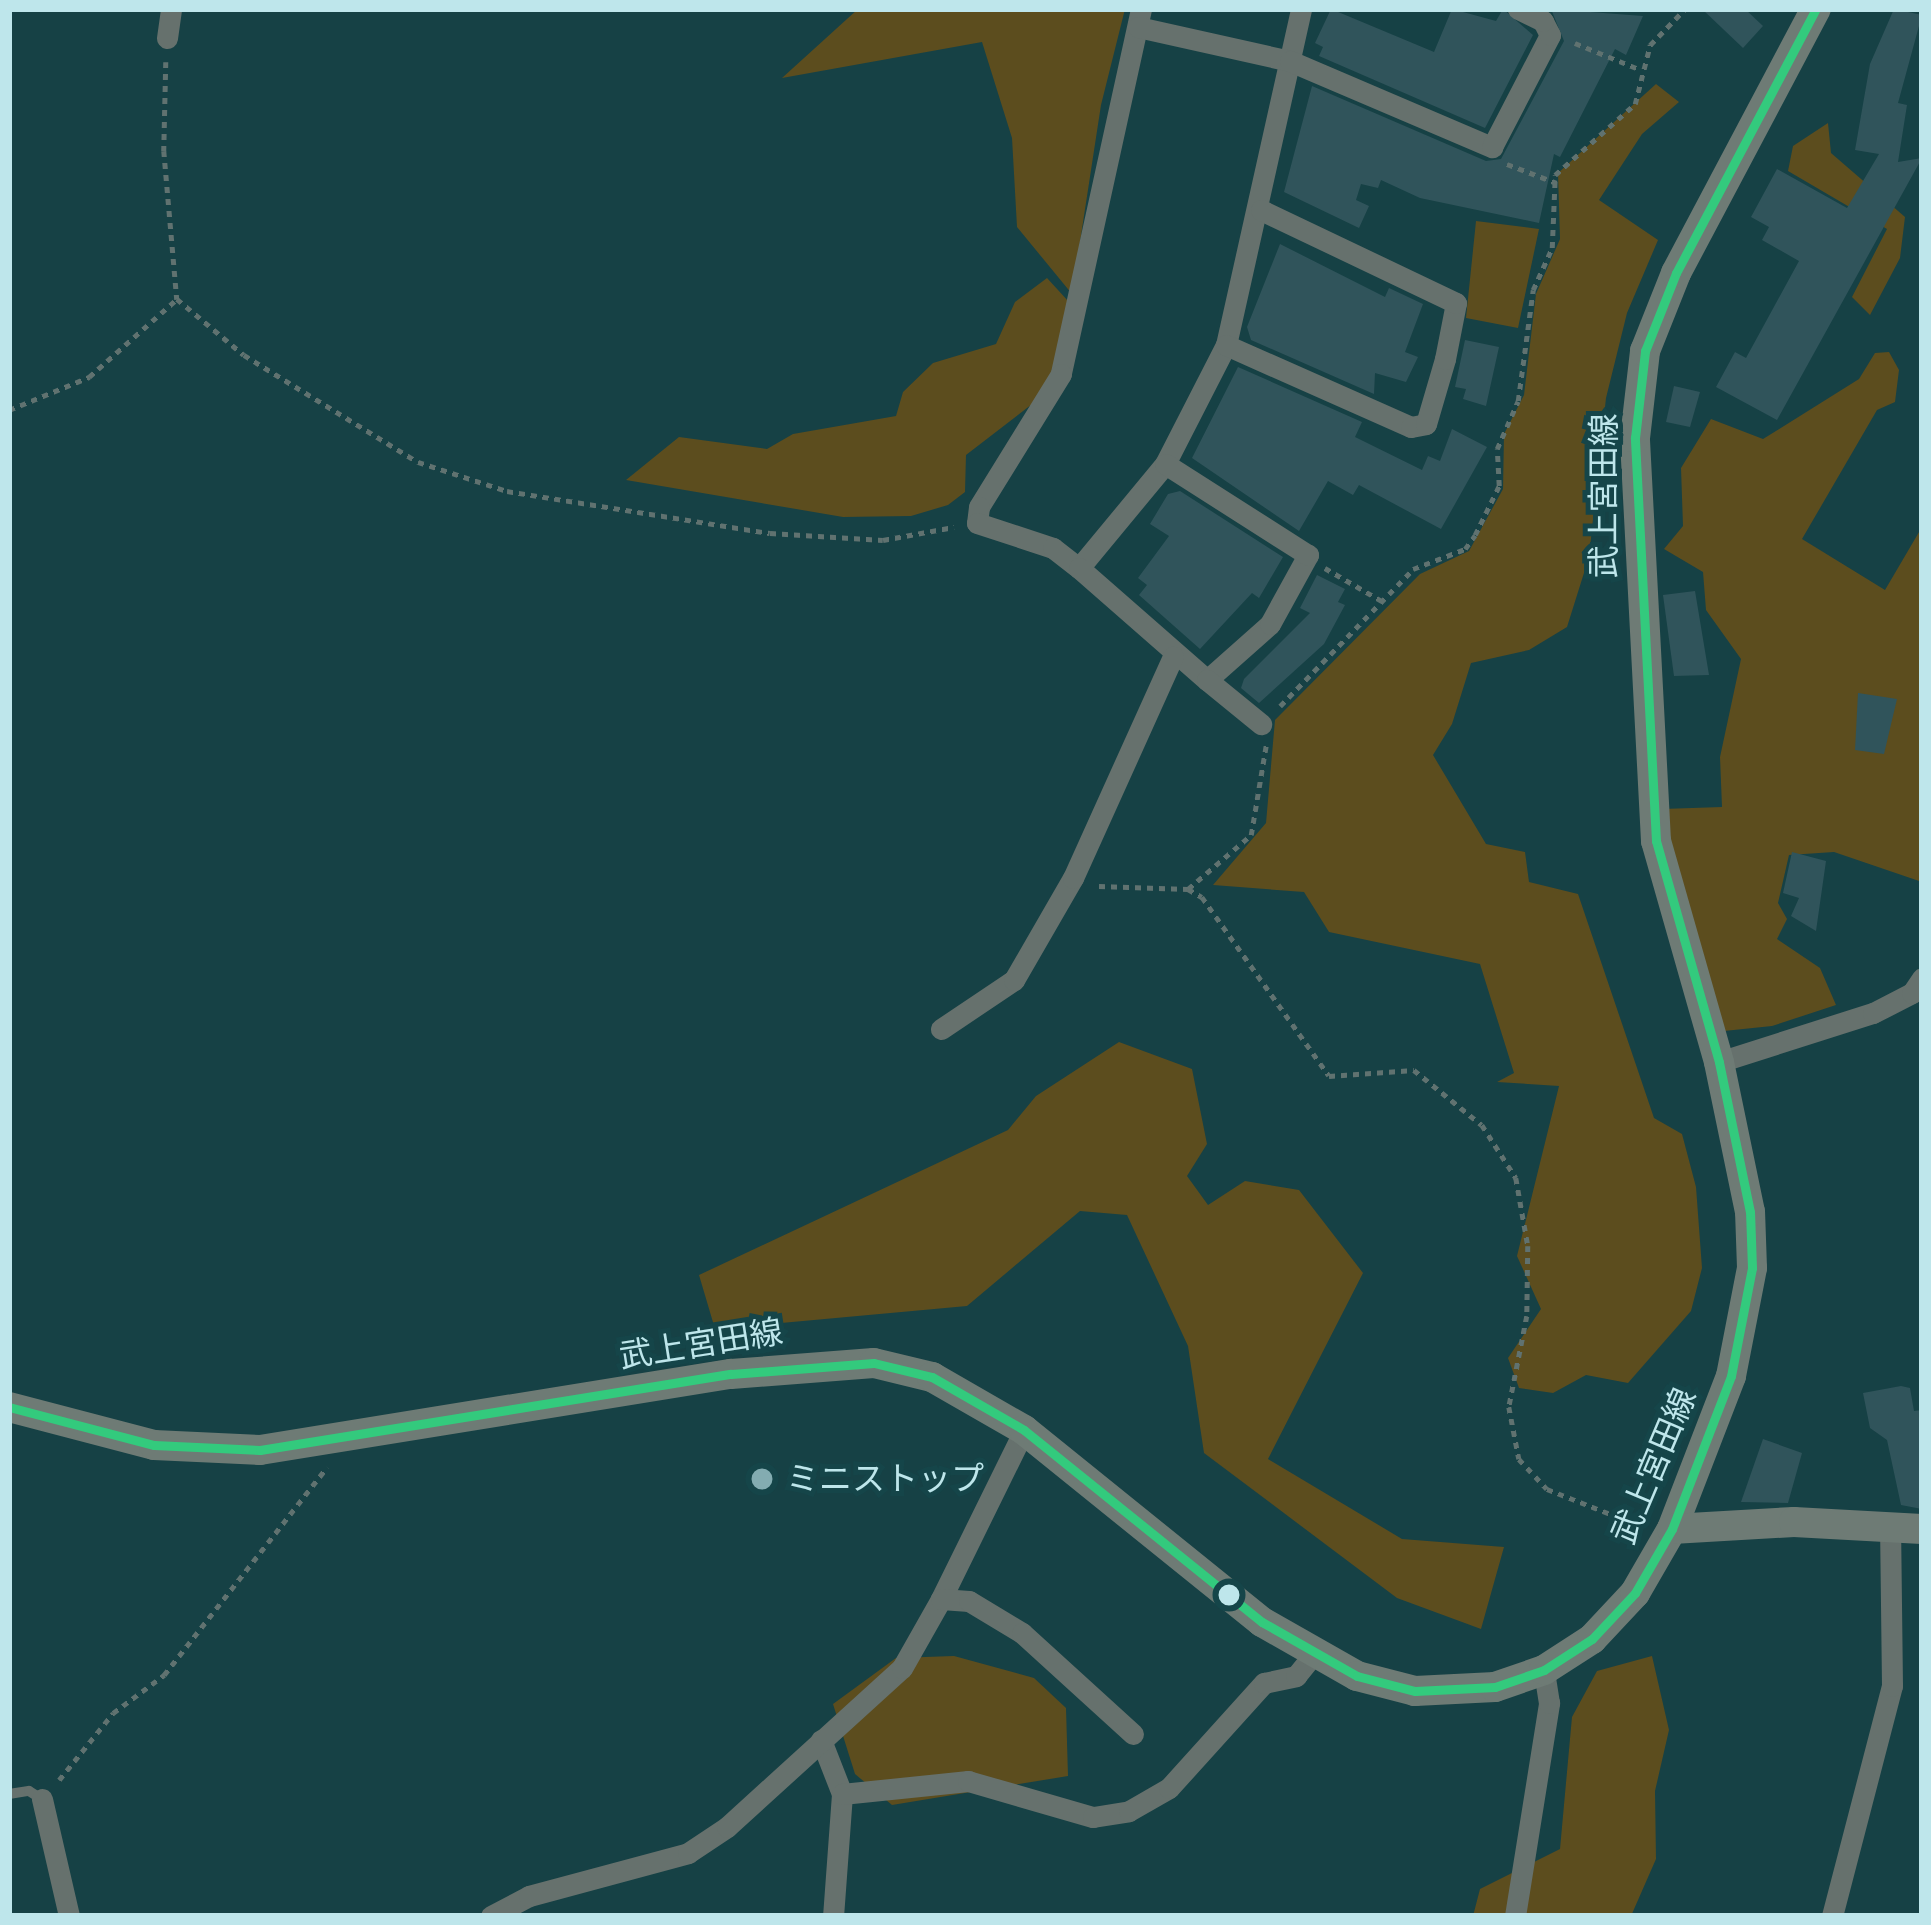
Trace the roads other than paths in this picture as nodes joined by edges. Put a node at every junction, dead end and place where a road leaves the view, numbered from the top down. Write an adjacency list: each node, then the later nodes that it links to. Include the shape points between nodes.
1 (171, 9): 6 (street)
2 (1301, 9): 7 (street)
3 (1518, 9): 7 (street, via 1550,32 1492,148)
4 (1816, 9): 17 (main road, 武上宮田線, via 1676,273 1645,351 1635,438 1656,841)
5 (1140, 18): 7 (street); 11 (street, via 1061,374 979,507 977,523 1053,548)
6 (166, 38)
7 (1290, 61): 8 (street)
8 (1261, 210): 9 (street); 9 (street, via 1456,303 1445,359 1426,424 1411,427)
9 (1226, 345): 10 (street)
10 (1165, 464): 11 (street); 13 (street, via 1307,558 1270,624)
11 (1079, 568): 12 (street)
12 (1173, 657): 13 (street); 16 (street, via 1069,884 1014,980)
13 (1207, 680): 14 (street)
14 (1261, 724)
15 (1922, 978): 17 (street, via 1873,1013)
16 (941, 1029)
17 (1719, 1061): 21 (main road, 武上宮田線, via 1750,1212 1751,1282 1731,1376)
18 (9, 1407): 19 (main road, 武上宮田線, via 203,1451 344,1442 847,1361 932,1377)
19 (1024, 1430): 23 (street); 24 (main road, 武上宮田線, via 1223,1593)
20 (1890, 1526): 21 (main road); 22 (main road); 35 (street, via 1892,1686)
21 (1672, 1529): 25 (main road, 武上宮田線, via 1613,1618)
22 (1922, 1529)
23 (940, 1599): 26 (street, via 969,1600 1022,1633); 27 (street, via 902,1668)
24 (1313, 1655): 25 (main road, 武上宮田線, via 1393,1687 1438,1693); 29 (street, via 1295,1676 1264,1683 1169,1788 1129,1811 1093,1817 968,1781)
25 (1544, 1670): 34 (street, via 1549,1703)
26 (1133, 1734)
27 (821, 1740): 29 (street); 32 (street, via 688,1853 529,1897)
28 (9, 1794): 30 (lane)
29 (842, 1794): 33 (street)
30 (42, 1799): 31 (street)
31 (69, 1916)
32 (491, 1916)
33 (833, 1916)
34 (1515, 1916)
35 (1832, 1916)

